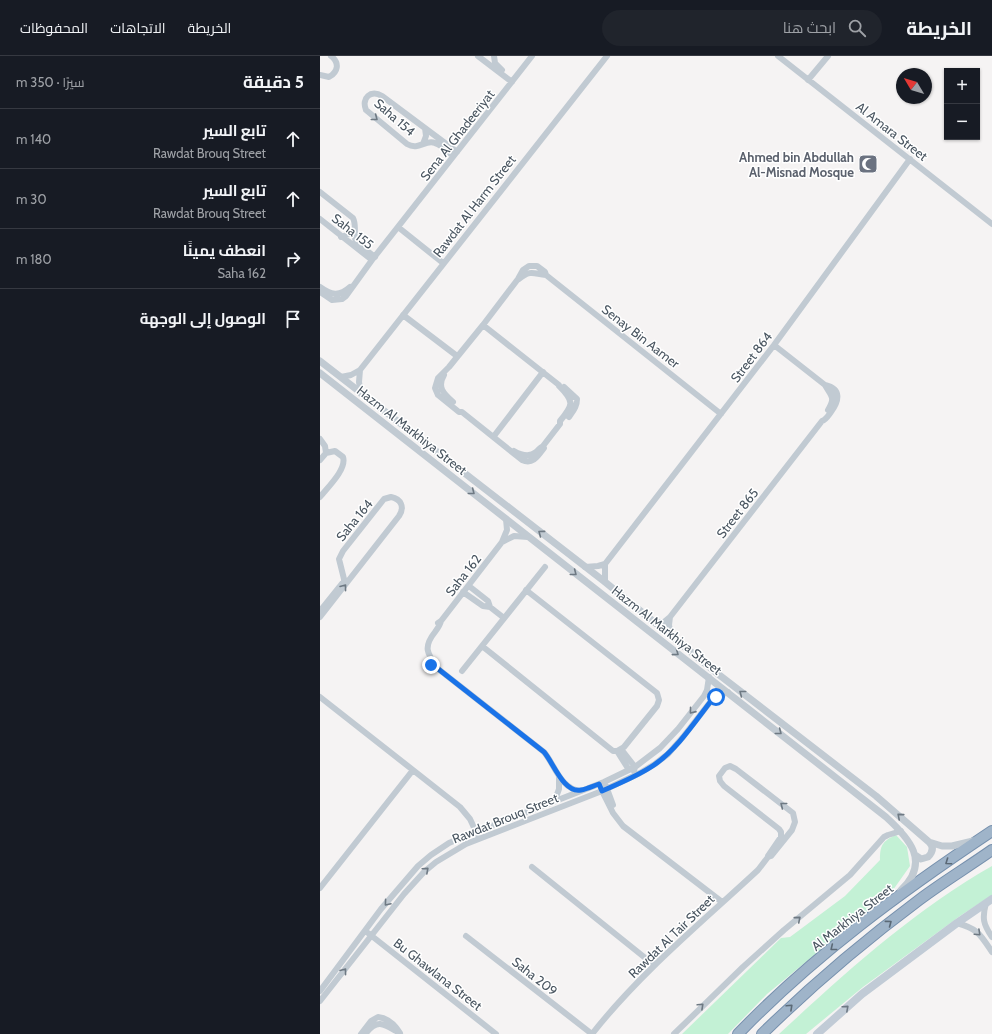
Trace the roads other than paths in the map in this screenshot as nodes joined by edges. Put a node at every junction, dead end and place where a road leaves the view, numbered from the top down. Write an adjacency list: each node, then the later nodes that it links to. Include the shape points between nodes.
1 (331, 56): 8 (street, via 336,62 336,71 329,77)
2 (493, 56): 6 (street); 10 (street, via 497,66)
3 (532, 56): 10 (street, Sena Al Ghadeeriyat)
4 (778, 56): 9 (street, Al Amara Street)
5 (828, 56): 9 (street)
6 (480, 57): 10 (street)
7 (605, 57): 22 (street, Rawdat Al Harm Street)
8 (320, 75)
9 (808, 80): 14 (street, Al Amara Street)
10 (513, 81): 13 (street, Sena Al Ghadeeriyat)
11 (425, 128): 12 (street); 12 (street, Saha 154, one-way to 12, via 379,94 371,94 364,102 369,114 408,144 416,147); 13 (street, Saha 154)
12 (424, 144): 13 (street, Saha 154, via 436,143)
13 (455, 154): 18 (street, Sena Al Ghadeeriyat)
14 (910, 159): 17 (street, Al Amara Street); 28 (street, Street 864)
15 (320, 192): 19 (street, Saha 155, via 353,218 356,224)
16 (320, 220): 20 (street, Saha 155)
17 (992, 224)
18 (398, 227): 21 (street, Sena Al Ghadeeriyat); 22 (street)
19 (355, 232): 20 (street); 21 (street, Saha 155, via 356,242)
20 (341, 237): 21 (street, Saha 155)
21 (373, 259): 23 (street, Sena Al Ghadeeriyat)
22 (443, 263): 26 (street, Rawdat Al Harm Street)
23 (353, 285): 24 (street, via 339,294 331,294); 25 (street, Sena Al Ghadeeriyat, via 346,296 337,300 328,298)
24 (320, 287)
25 (320, 292)
26 (403, 315): 29 (street); 31 (street, Rawdat Al Harm Street)
27 (482, 325): 29 (street, Senay Bin Aamer); 32 (street, Senay Bin Aamer); 36 (street, Senay Bin Aamer, via 518,279 531,272 546,276)
28 (774, 345): 36 (street, Street 864); 58 (street, Street 865, via 825,385 832,395 832,402 822,421)
29 (457, 356): 37 (street, Senay Bin Aamer, via 436,381 436,392 459,412)
30 (320, 361): 34 (street, Hazm Al Markhiya Street)
31 (360, 370): 34 (street); 35 (street)
32 (543, 372): 37 (street); 37 (street, Senay Bin Aamer, via 577,399 577,404 567,420 560,424 534,454 526,456 506,446)
33 (320, 373): 42 (street, Hazm Al Markhiya Street, one-way to 42)
34 (341, 377): 35 (street, Hazm Al Markhiya Street)
35 (361, 394): 47 (street, Hazm Al Markhiya Street, one-way to 35)
36 (721, 414): 45 (street, Street 864)
37 (494, 436)
38 (320, 439): 39 (street)
39 (326, 453): 40 (street); 41 (street, via 338,452 344,463)
40 (320, 460)
41 (320, 497)
42 (506, 519): 43 (street, Hazm Al Markhiya Street); 44 (street, Saha 162, via 507,530)
43 (528, 537): 44 (street, via 514,536); 63 (street, Hazm Al Markhiya Street, one-way to 63)
44 (502, 542): 51 (street, Saha 162)
45 (605, 564): 47 (street); 50 (street)
46 (544, 567): 52 (street)
47 (585, 567): 50 (street, Hazm Al Markhiya Street)
48 (342, 569): 49 (street); 49 (street, Saha 164, via 339,559 343,551 384,499 397,499 402,504 402,511); 55 (street, Saha 164, via 344,581)
49 (355, 573): 56 (street, Saha 164, one-way to 49)
50 (605, 582): 59 (street, Hazm Al Markhiya Street)
51 (469, 586): 53 (street, Saha 162); 54 (street, via 488,602)
52 (526, 590): 57 (street); 66 (street, via 658,695 657,706)
53 (463, 592): 54 (street, via 483,606); 69 (street, Saha 162, via 428,635 424,654 433,667 544,752)
54 (490, 607): 57 (street)
55 (320, 611)
56 (320, 617)
57 (504, 618): 61 (street)
58 (670, 618): 59 (street, via 664,622); 60 (street)
59 (655, 622): 60 (street, Hazm Al Markhiya Street)
60 (671, 636): 81 (street, Hazm Al Markhiya Street, one-way to 60, via 876,796)
61 (482, 646): 62 (street); 66 (street, via 612,750)
62 (462, 671)
63 (709, 677): 64 (street, Hazm Al Markhiya Street); 67 (street, Rawdat Brouq Street, one-way to 67, via 704,696 678,729 660,748)
64 (728, 692): 71 (street, Rawdat Brouq Street, via 711,701 668,754 627,780); 76 (street, Hazm Al Markhiya Street, one-way to 76)
65 (321, 699): 68 (street)
66 (619, 750): 67 (street)
67 (632, 769): 70 (street, Rawdat Brouq Street); 71 (street, via 634,772)
68 (414, 770): 77 (street, via 464,811); 87 (street)
69 (559, 775): 72 (street, Saha 162, via 572,789); 73 (street, via 559,789)
70 (601, 783): 71 (street); 72 (street, Rawdat Brouq Street)
71 (604, 790): 79 (street, Rawdat Brouq Street); 89 (street, via 613,813 623,826)
72 (581, 791): 73 (street, Rawdat Brouq Street)
73 (555, 800): 77 (street, Rawdat Brouq Street)
74 (794, 826): 75 (street); 75 (street, one-way to 75, via 793,813 736,768 725,768 719,776 724,786); 84 (street, Rawdat Al Tair Street)
75 (780, 830): 84 (street, Rawdat Al Tair Street, via 781,837)
76 (901, 831): 83 (street, Hazm Al Markhiya Street); 105 (street, one-way to 76, via 743,967 850,875 884,837)
77 (477, 832): 79 (street); 92 (street, Rawdat Brouq Street, one-way to 92, via 449,844 418,866)
78 (992, 832): 80 (highway, Al Markhiya Street)
79 (479, 838): 93 (street, Rawdat Brouq Street, one-way to 79, via 424,872 452,852)
80 (980, 840): 81 (street, Hazm Al Markhiya Street, via 952,846); 91 (highway, Al Markhiya Street, one-way to 91)
81 (929, 842): 83 (street, via 932,851 928,857 921,858)
82 (992, 850): 85 (highway, Al Markhiya Street)
83 (915, 855): 91 (street, via 914,874 907,884)
84 (768, 857): 89 (street, Rawdat Al Tair Street, via 758,870)
85 (987, 857): 107 (highway, Al Markhiya Street, one-way to 85, via 869,938 920,899)
86 (532, 867): 97 (street)
87 (320, 888)
88 (989, 901): 90 (main road); 95 (street, via 984,911 984,922)
89 (722, 902): 97 (street, Rawdat Al Tair Street)
90 (957, 923): 96 (street, one-way to 96, via 976,931); 108 (main road, one-way to 90, via 862,994)
91 (859, 926): 106 (highway, Al Markhiya Street, one-way to 106, via 800,975)
92 (365, 931): 93 (street, Bu Ghawlana Street); 98 (street, Rawdat Brouq Street)
93 (371, 936): 98 (street, Rawdat Brouq Street, one-way to 93); 103 (street, Bu Ghawlana Street)
94 (466, 936): 104 (street, Saha 209)
95 (992, 937)
96 (992, 952)
97 (654, 965): 104 (street, Rawdat Al Tair Street, via 609,1012)
98 (322, 993): 99 (street, Rawdat Brouq Street)
99 (320, 1001)
100 (361, 1034): 102 (street, via 371,1021 382,1017)
101 (365, 1034): 102 (street, via 377,1024 384,1024)
102 (401, 1034)
103 (496, 1034)
104 (592, 1034)
105 (674, 1034)
106 (738, 1034)
107 (762, 1034)
108 (817, 1034)

